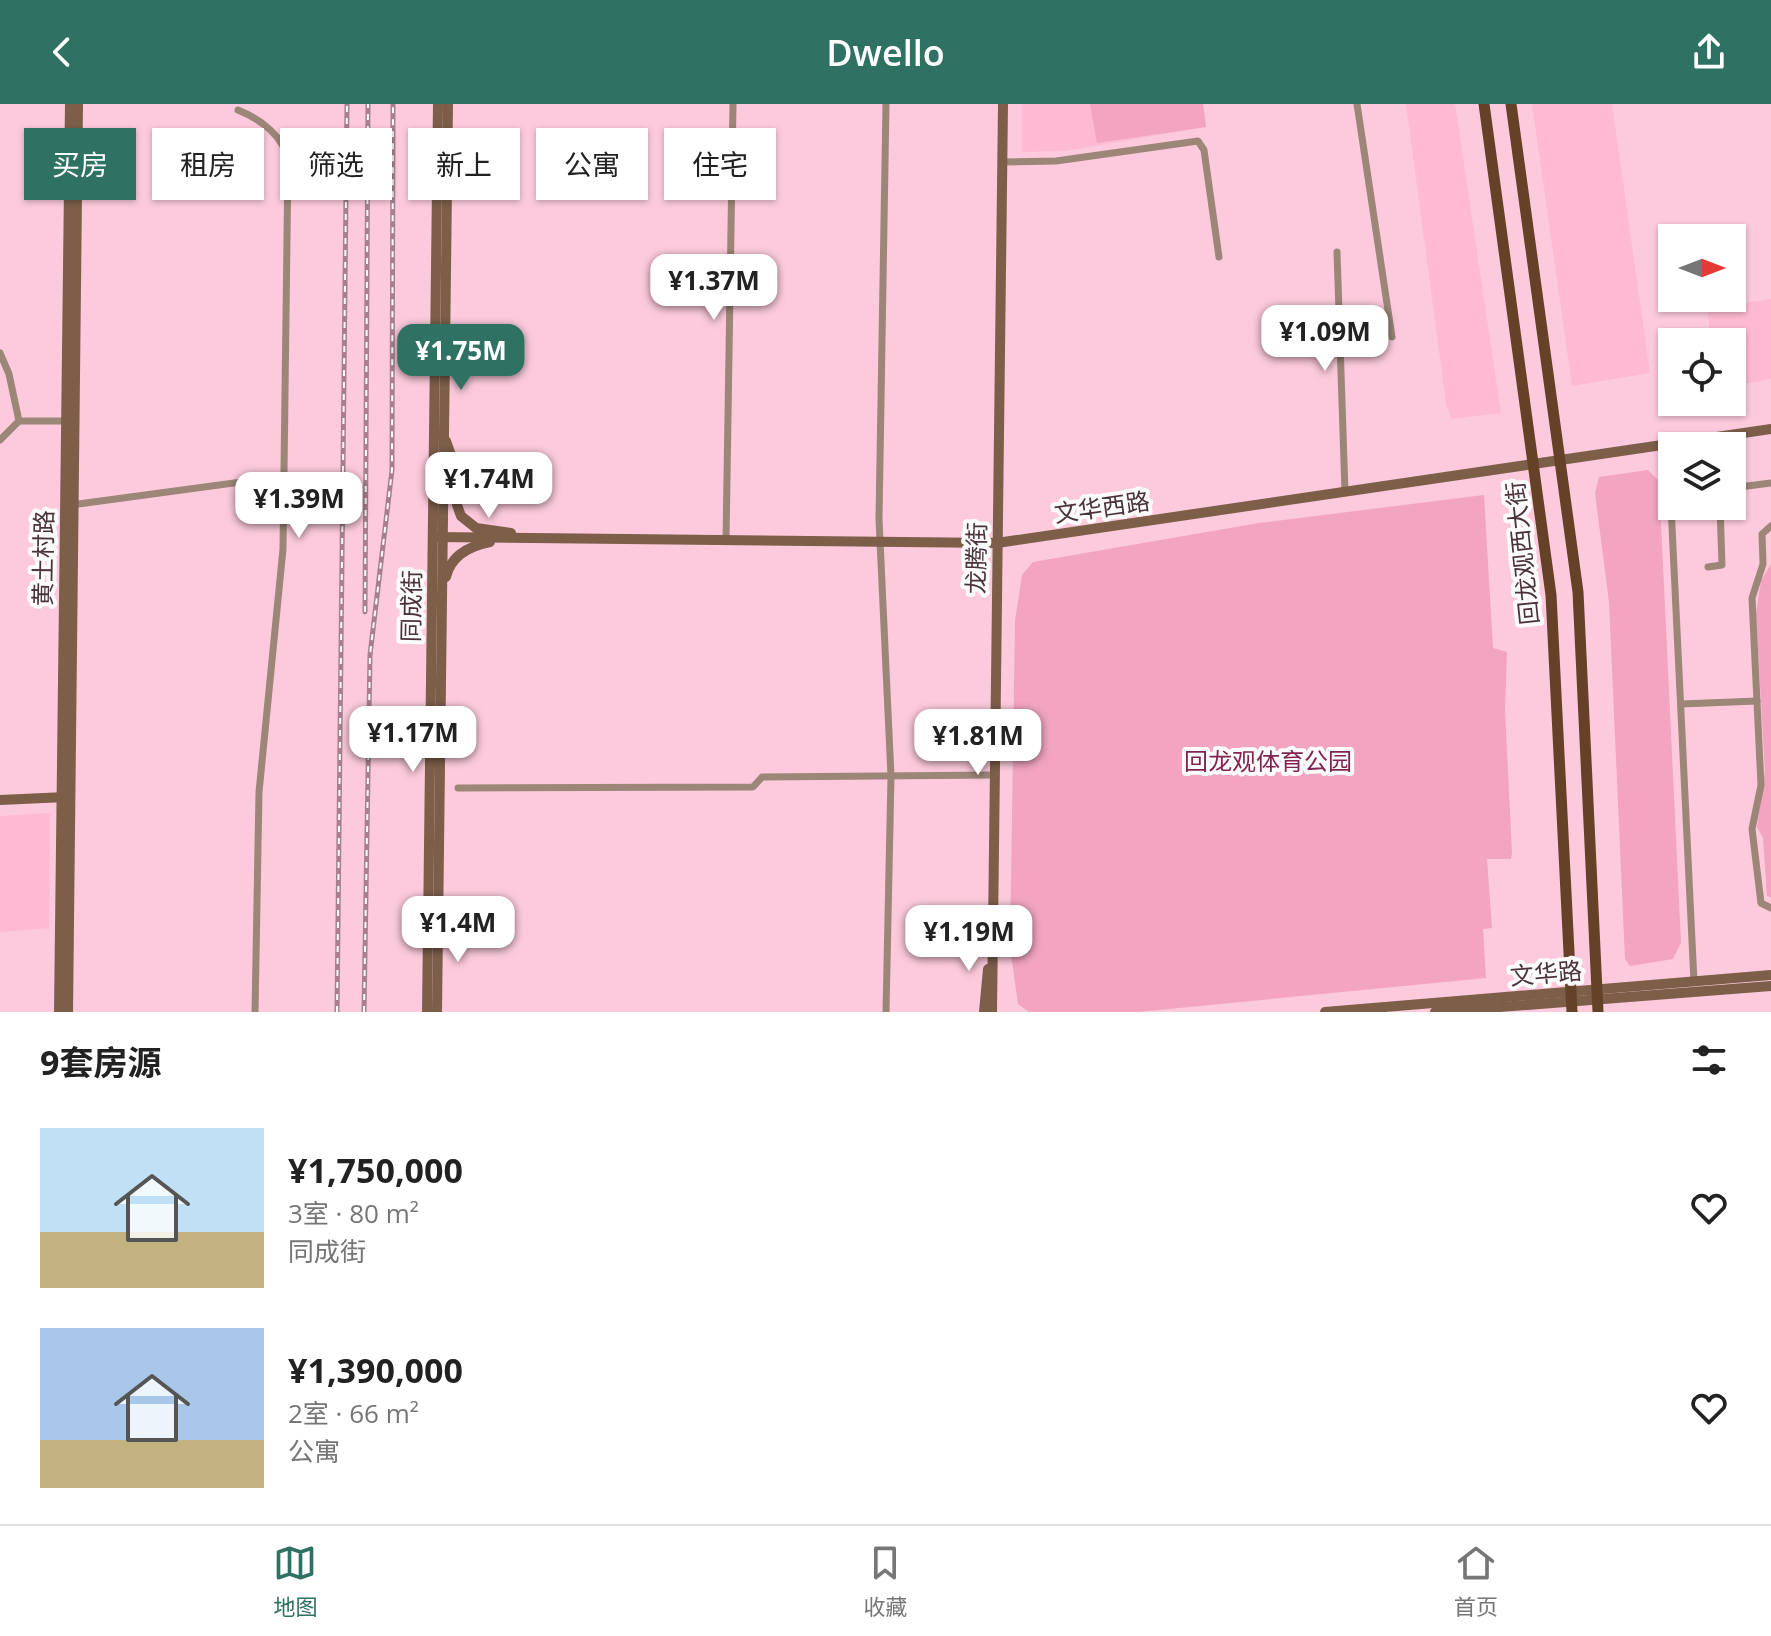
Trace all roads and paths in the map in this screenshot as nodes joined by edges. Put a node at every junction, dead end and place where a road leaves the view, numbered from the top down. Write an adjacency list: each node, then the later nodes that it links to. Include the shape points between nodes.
1 (70, 104): 17 (street, 黄土村路)
2 (78, 104): 17 (street, 黄土村路)
3 (733, 104): 36 (street)
4 (886, 104): 37 (street)
5 (1003, 104): 11 (street, 龙腾街)
6 (1357, 104): 14 (street)
7 (1484, 104): 24 (main road, 回龙观西大街)
8 (1511, 104): 23 (main road, 回龙观西大街)
9 (443, 107): 18 (street, 同成街); 33 (street, 同成街)
10 (238, 110): 25 (street, via 266,125 287,155)
11 (1002, 162): 13 (street, via 1056,161 1198,141 1204,150); 38 (street, 龙腾街)
12 (1337, 252): 28 (street)
13 (1219, 257)
14 (1392, 337)
15 (0, 353): 16 (street)
16 (19, 421): 17 (street); 21 (street)
17 (70, 421): 29 (street, 黄土村路)
18 (444, 424): 33 (street, 同成街); 35 (street, via 456,470 457,509 463,518 481,529)
19 (1771, 429): 20 (street, 文华西路)
20 (1746, 433)
21 (0, 440)
22 (1658, 445): 23 (street, 文华西路)
23 (1560, 460): 24 (street, 文华西路); 55 (main road, 回龙观西大街, via 1578,592)
24 (1536, 464): 28 (street, 文华西路); 56 (main road, 回龙观西大街, via 1554,638)
25 (285, 476): 29 (street); 59 (street, via 279,607 259,792)
26 (1771, 483): 27 (street)
27 (1746, 486)
28 (1345, 492): 38 (street, 文华西路)
29 (69, 506): 46 (street, 黄土村路)
30 (1672, 520): 42 (street)
31 (1720, 520): 39 (street, via 1722,565)
32 (1771, 526): 41 (street, via 1762,534 1763,564 1752,598)
33 (438, 537): 34 (street, 文华西路); 40 (street, 同成街); 60 (street, 同成街)
34 (518, 538): 35 (street, 文华西路); 40 (street, via 472,547 449,567)
35 (544, 538): 36 (street, 文华西路)
36 (726, 540): 37 (street, 文华西路)
37 (880, 543): 38 (street, 文华西路); 44 (street)
38 (997, 543): 43 (street, 龙腾街)
39 (1708, 567)
40 (441, 658): 49 (street, 同成街)
41 (1757, 701): 42 (street); 48 (street, via 1761,785 1752,829 1761,903)
42 (1681, 704): 53 (street)
43 (995, 775): 44 (street); 50 (street, 龙腾街)
44 (891, 776): 45 (street, via 762,777 753,787); 63 (street)
45 (458, 788)
46 (66, 797): 47 (street); 57 (street, 黄土村路); 58 (street, 黄土村路)
47 (0, 800)
48 (1771, 908)
49 (438, 924): 61 (street, 同成街); 62 (street)
50 (993, 939): 51 (street, 龙腾街); 64 (street)
51 (992, 962): 65 (street, 龙腾街); 66 (street)
52 (1771, 975): 53 (street, 文华路)
53 (1694, 982): 55 (street, 文华路)
54 (1771, 986): 55 (street, 文华路)
55 (1598, 1000): 56 (street, 文华路)
56 (1572, 1002): 67 (street, 文华路); 68 (street, 文华路)
57 (59, 1012)
58 (68, 1012)
59 (255, 1012)
60 (427, 1012)
61 (437, 1012)
62 (445, 1012)
63 (886, 1012)
64 (984, 1012)
65 (992, 1012)
66 (1000, 1012)
67 (1325, 1012)
68 (1435, 1012)

